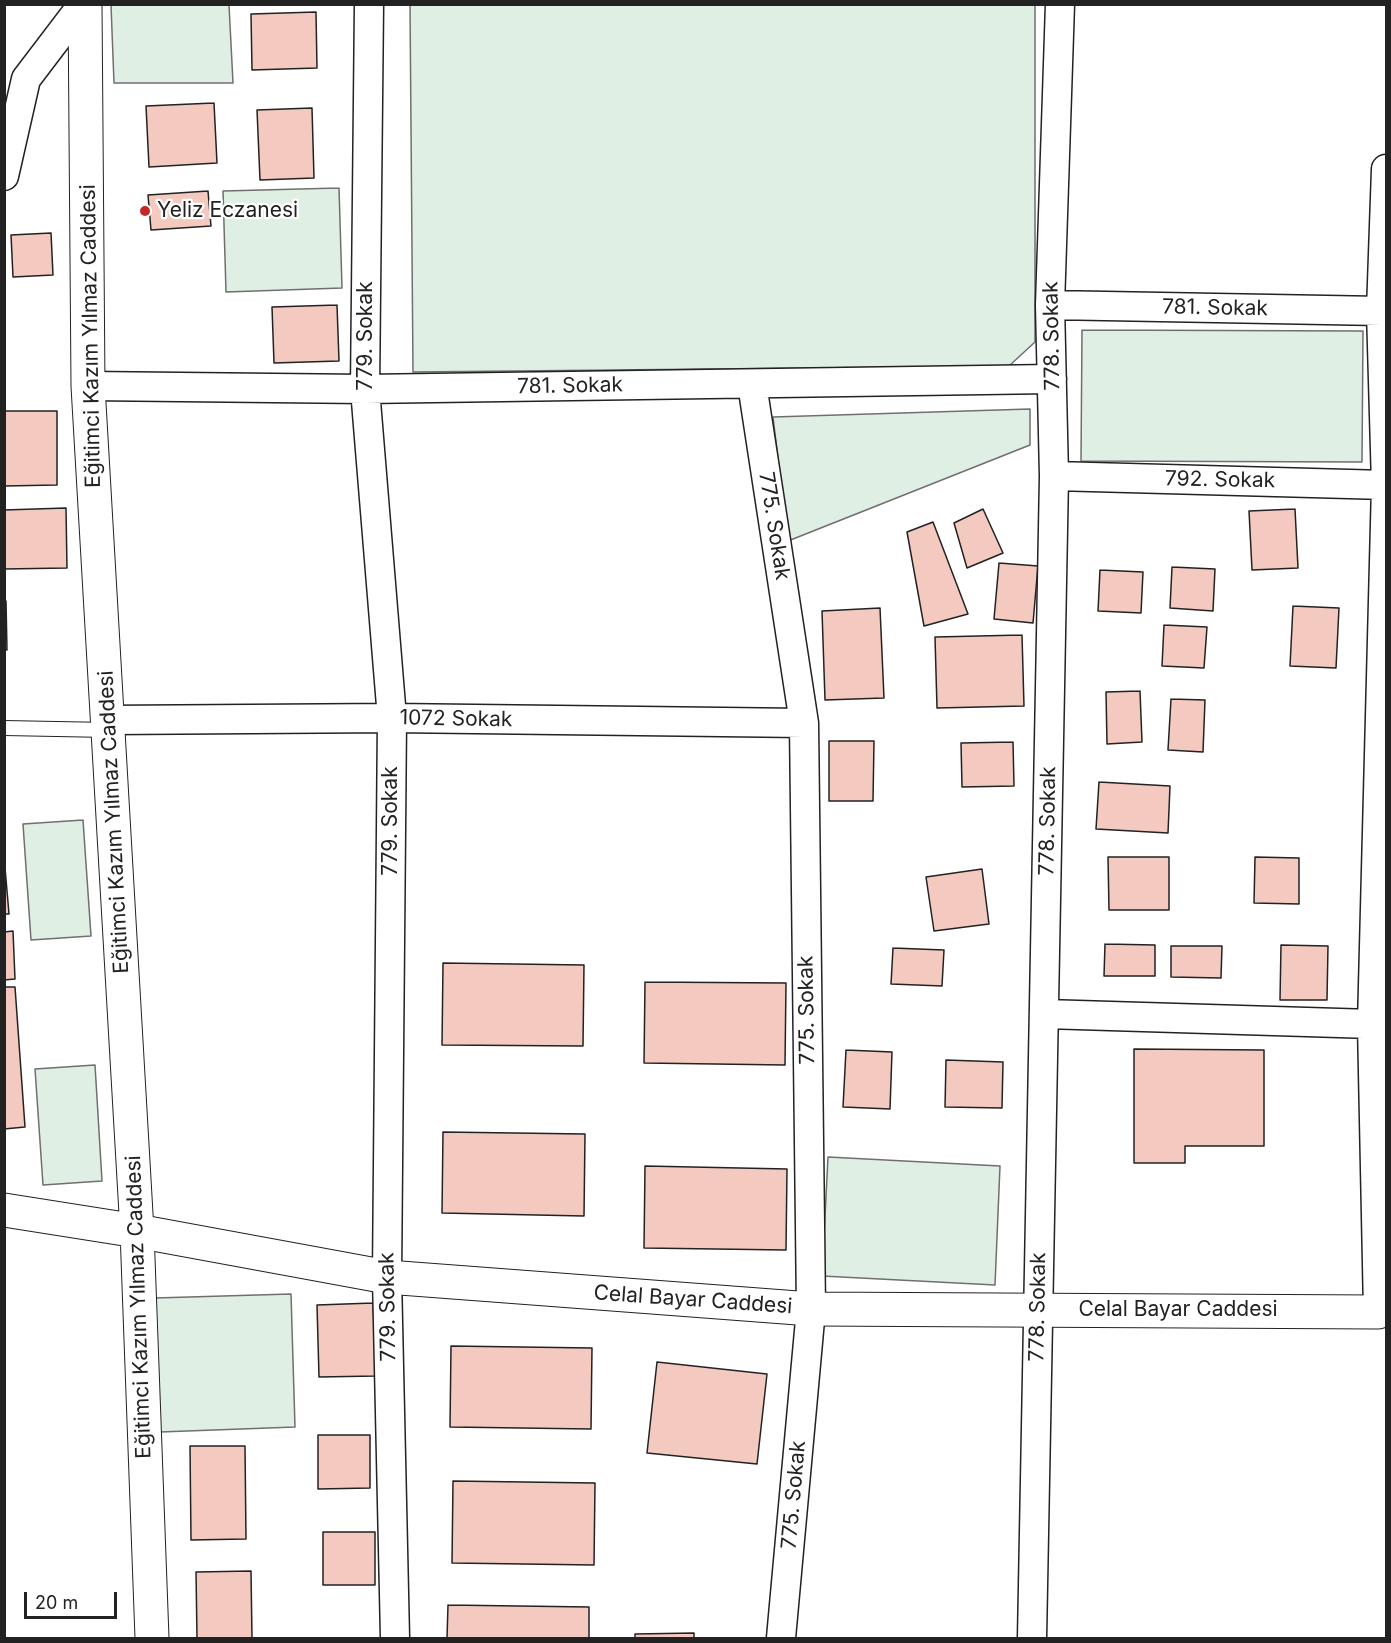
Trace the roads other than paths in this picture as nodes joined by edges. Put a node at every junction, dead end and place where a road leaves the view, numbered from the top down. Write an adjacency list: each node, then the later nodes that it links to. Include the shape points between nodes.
1 (84, 4): 5 (street, via 26,79); 10 (street, Eğitimci Kazım Yılmaz Caddesi)
2 (369, 4): 11 (street, 779. Sokak)
3 (1060, 4): 6 (street, 778. Sokak)
4 (1386, 170): 7 (street)
5 (4, 176)
6 (1050, 304): 7 (street, 781. Sokak); 8 (street, 778. Sokak)
7 (1381, 311): 13 (street)
8 (1052, 379): 9 (street, 781. Sokak); 12 (street, 778. Sokak)
9 (752, 384): 11 (street, 781. Sokak); 15 (street, 775. Sokak)
10 (88, 386): 11 (street, 781. Sokak); 16 (street, Eğitimci Kazım Yılmaz Caddesi)
11 (365, 389): 14 (street, 779. Sokak)
12 (1054, 476): 13 (street, 792. Sokak); 18 (street, 778. Sokak)
13 (1386, 484): 19 (street)
14 (392, 718): 15 (street, 1072 Sokak); 16 (street, 1072 Sokak); 22 (street, 779. Sokak)
15 (804, 723): 23 (street, 775. Sokak)
16 (108, 725): 17 (lane); 21 (street, Eğitimci Kazım Yılmaz Caddesi)
17 (4, 728)
18 (1045, 1014): 19 (street); 24 (street, 778. Sokak)
19 (1372, 1024): 25 (street)
20 (4, 1210): 21 (street, Celal Bayar Caddesi)
21 (137, 1231): 22 (street, Celal Bayar Caddesi); 26 (street, Eğitimci Kazım Yılmaz Caddesi)
22 (387, 1277): 23 (street, Celal Bayar Caddesi); 27 (street, 779. Sokak)
23 (811, 1309): 24 (street, Celal Bayar Caddesi); 28 (street, 775. Sokak)
24 (1037, 1309): 25 (street, Celal Bayar Caddesi); 29 (street, 778. Sokak)
25 (1382, 1311)
26 (152, 1638)
27 (395, 1638)
28 (781, 1638)
29 (1032, 1638)

